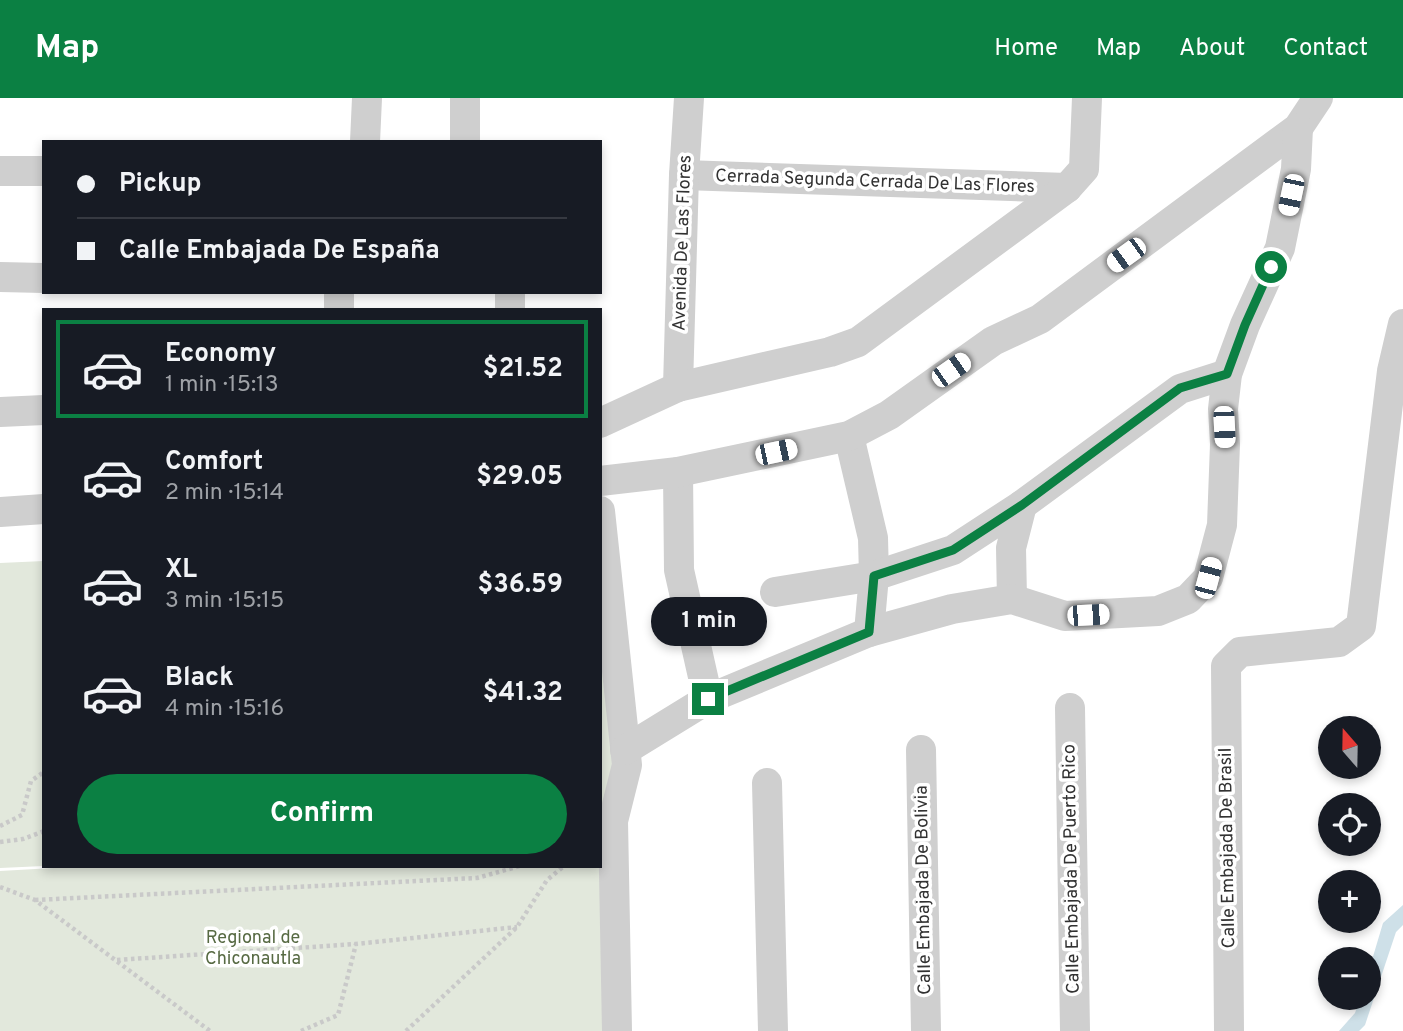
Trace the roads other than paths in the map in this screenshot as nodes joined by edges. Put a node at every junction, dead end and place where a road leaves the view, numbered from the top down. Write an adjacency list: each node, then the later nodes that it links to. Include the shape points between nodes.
1 (367, 98): 7 (street)
2 (465, 98): 8 (street)
3 (689, 98): 11 (street, Avenida De Las Flores)
4 (1087, 98): 12 (street, via 1084,169)
5 (1318, 98): 6 (street)
6 (1298, 128): 16 (street, via 1296,169 1280,248); 21 (street, via 1040,319 993,341 889,415)
7 (365, 140)
8 (465, 140)
9 (0, 171): 10 (street)
10 (42, 171)
11 (684, 176): 12 (street, Cerrada Segunda Cerrada De Las Flores); 17 (street, Avenida De Las Flores)
12 (1067, 188): 17 (street, via 858,342)
13 (0, 277): 14 (street)
14 (42, 278)
15 (1403, 324): 41 (street, Calle Embajada De Brasil, via 1392,371 1361,626 1339,642 1240,652 1226,666)
16 (1227, 374): 24 (street, via 1180,388); 30 (street, via 1222,525 1208,578 1188,599 1158,611 1065,616)
17 (678, 387): 20 (street)
18 (42, 410): 19 (street)
19 (0, 412)
20 (602, 422)
21 (849, 436): 22 (street); 28 (street, via 873,538)
22 (678, 472): 23 (street); 32 (street, via 679,570)
23 (602, 481)
24 (1022, 505): 28 (street, via 953,550); 30 (street, via 1011,548)
25 (42, 509): 26 (street)
26 (0, 512)
27 (602, 530): 34 (street)
28 (874, 576): 29 (street); 31 (street)
29 (775, 592)
30 (1012, 598): 31 (street)
31 (869, 632): 32 (street)
32 (708, 699): 34 (street)
33 (1070, 708): 40 (street, Calle Embajada De Puerto Rico)
34 (625, 750): 37 (street, via 627,765 613,821)
35 (921, 750): 39 (street, Calle Embajada De Bolivia)
36 (767, 783): 38 (street)
37 (617, 1031)
38 (773, 1031)
39 (926, 1031)
40 (1075, 1031)
41 (1229, 1031)

